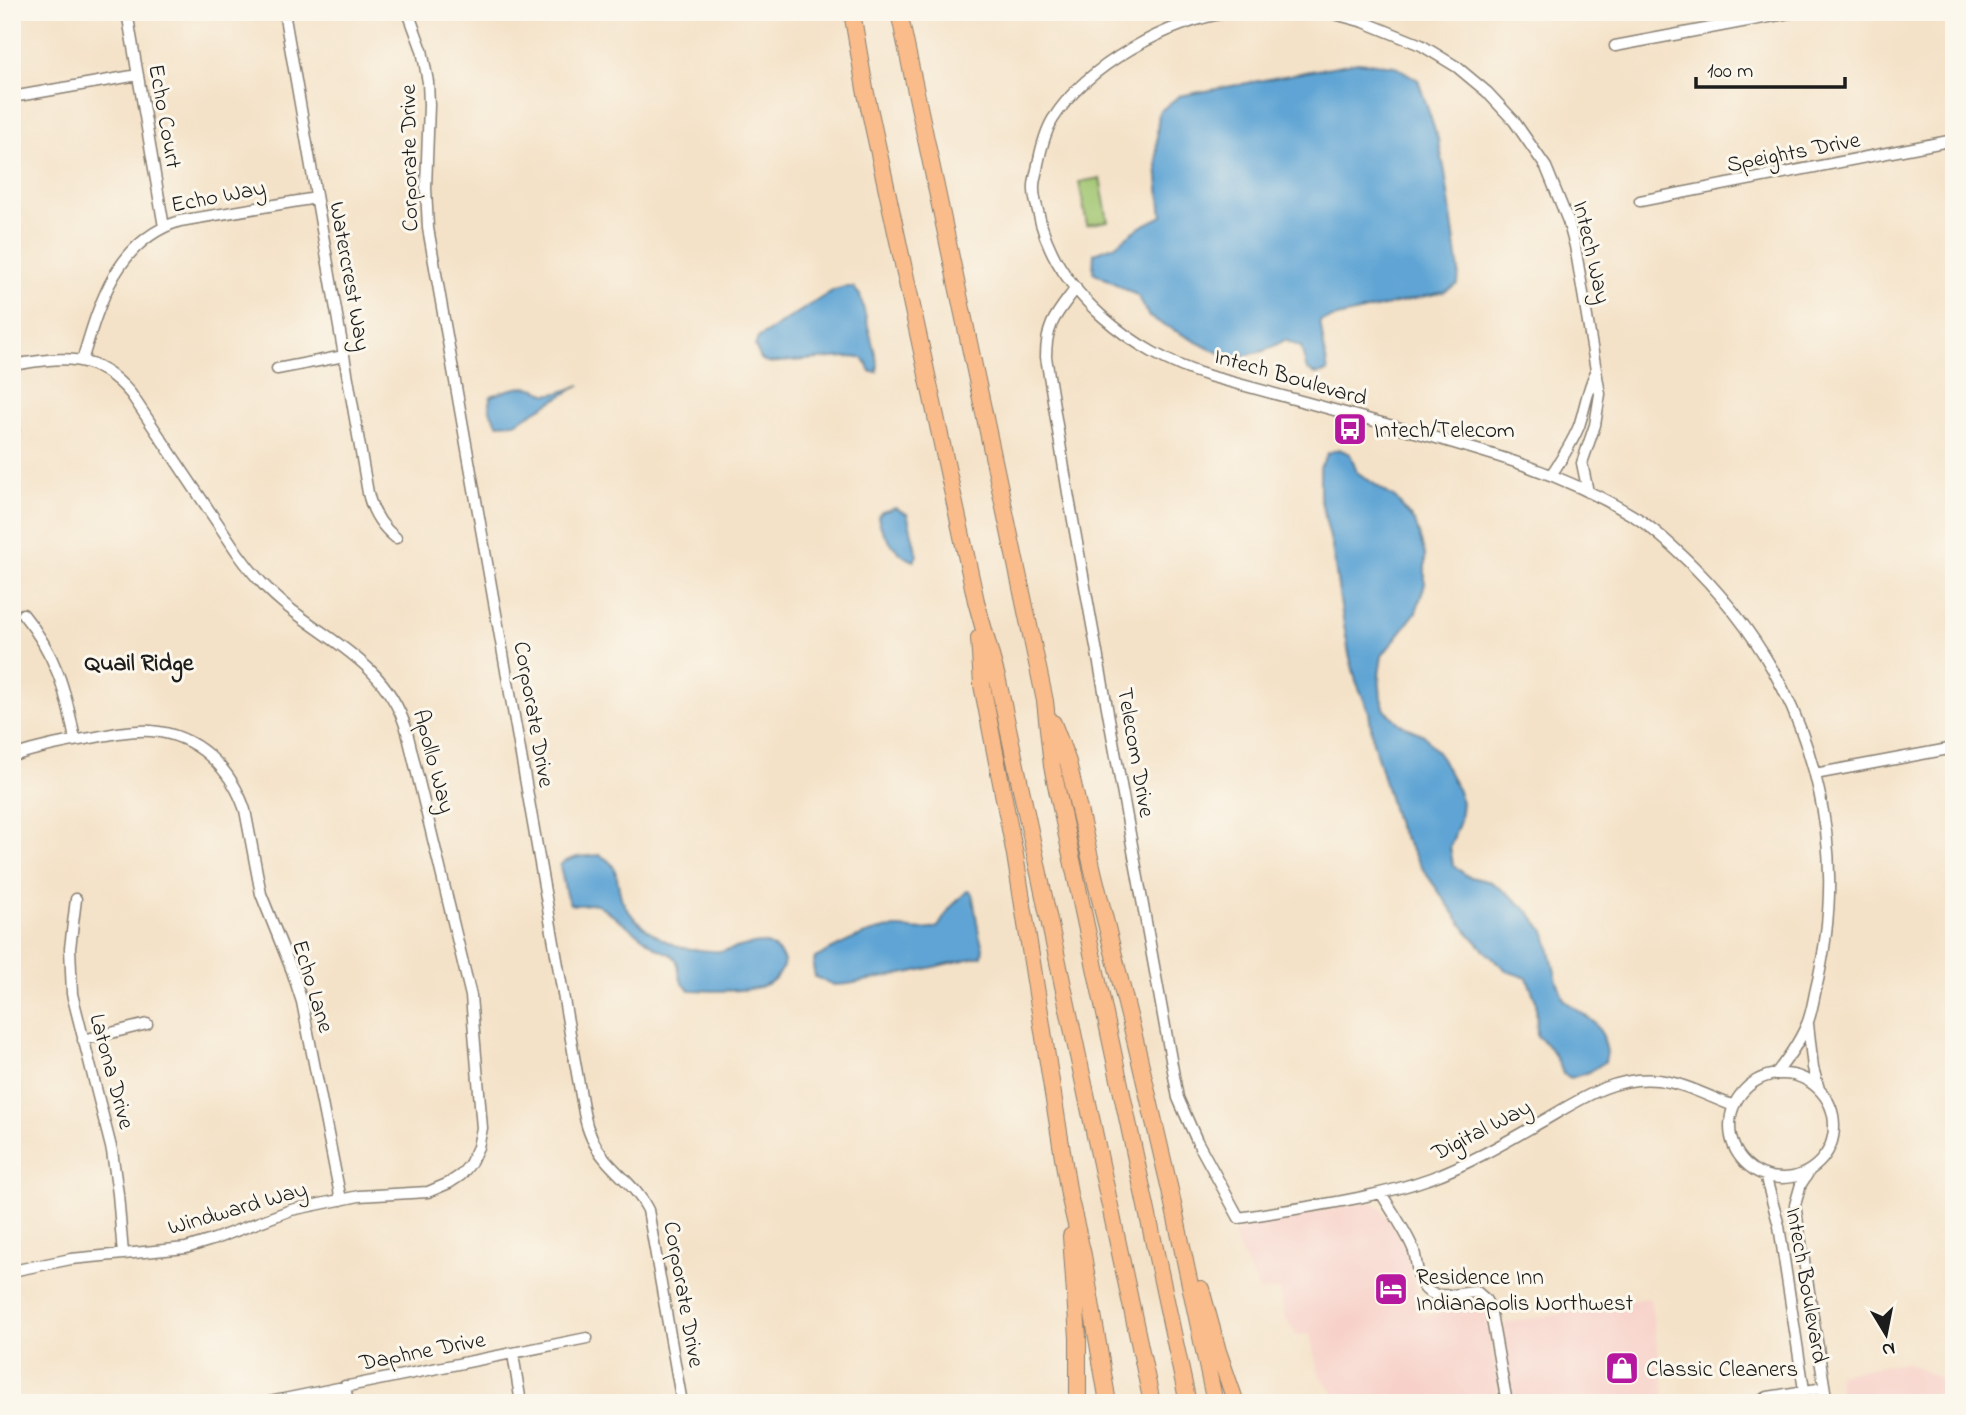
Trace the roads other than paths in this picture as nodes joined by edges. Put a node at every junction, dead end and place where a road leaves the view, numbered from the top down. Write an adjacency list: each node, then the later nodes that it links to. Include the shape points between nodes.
1 (127, 12): 10 (street, Echo Court)
2 (284, 12): 13 (street, Watercrest Way)
3 (408, 12): 57 (street, Corporate Drive, via 428,78 428,228 584,1113 600,1153 648,1210)
4 (852, 12): 25 (highway)
5 (900, 12): 27 (highway)
6 (1230, 12): 16 (street, Intech Boulevard, via 1167,30 1104,67 1053,120 1041,149 1034,189 1051,251)
7 (1327, 12): 21 (street, Intech Way, via 1421,45 1465,74 1514,121 1546,167 1568,221)
8 (1795, 12): 9 (street)
9 (1615, 46)
10 (138, 75): 11 (street); 15 (street, Echo Court)
11 (12, 97)
12 (1954, 140): 14 (street, Speights Drive)
13 (316, 198): 15 (street, Echo Way); 17 (street, Watercrest Way)
14 (1640, 201)
15 (164, 227): 18 (street, Echo Way, via 135,249 109,283)
16 (1076, 288): 22 (street, Intech Boulevard, via 1125,335 1181,366 1505,457); 46 (street, Telecom Drive, via 1046,338 1069,493 1178,1098)
17 (344, 356): 20 (street); 24 (street, Watercrest Way, via 370,501 380,522)
18 (82, 361): 19 (street, via 54,358); 39 (street, Apollo Way, via 111,375 131,394 265,587 370,668 400,709 471,996 482,1128 477,1152)
19 (12, 365)
20 (277, 369)
21 (1596, 372): 22 (street, via 1578,429); 23 (street, Intech Way, via 1598,410 1582,463)
22 (1551, 475): 23 (street, Intech Boulevard)
23 (1588, 492): 31 (street, Intech Boulevard, via 1665,540 1734,611 1779,678)
24 (396, 538)
25 (976, 601): 44 (highway, via 982,685 1017,867); 60 (highway, via 998,681)
26 (23, 614): 28 (street, via 59,673)
27 (1045, 701): 42 (highway, via 1068,762); 61 (highway, via 1052,766)
28 (75, 740): 30 (street, Echo Lane); 45 (street, Echo Lane, via 131,731 176,736 212,757 236,788 261,894 302,1002)
29 (1954, 748): 31 (street)
30 (12, 756)
31 (1815, 774): 34 (street, Intech Boulevard, via 1828,845 1829,905)
32 (76, 899): 35 (street, Latona Drive, via 70,971)
33 (147, 1024): 35 (street)
34 (1808, 1024): 36 (street, Intech Boulevard); 37 (street, Intech Boulevard)
35 (83, 1040): 47 (street, Latona Drive, via 112,1151)
36 (1775, 1075): 37 (street, via 1800,1077); 38 (street, via 1749,1086)
37 (1819, 1089): 40 (street, via 1831,1110 1833,1133 1827,1153)
38 (1734, 1106): 41 (street, via 1730,1126 1734,1146 1745,1163); 43 (street, Digital Way, via 1663,1081 1615,1084 1433,1177)
39 (467, 1168): 45 (street, Windward Way, via 428,1192)
40 (1810, 1170): 41 (street, via 1790,1177); 52 (street, Intech Boulevard, via 1796,1205)
41 (1765, 1175): 53 (street, Intech Boulevard, via 1779,1226)
42 (1170, 1190): 62 (highway); 63 (highway)
43 (1381, 1193): 46 (street, Digital Way); 64 (street, via 1413,1250 1426,1289 1440,1295 1477,1292 1490,1307)
44 (1069, 1195): 58 (highway); 59 (highway)
45 (341, 1200): 47 (street, Windward Way, via 280,1213 186,1248)
46 (1239, 1219)
47 (123, 1254): 48 (street, Windward Way)
48 (12, 1271)
49 (587, 1338): 50 (street, Daphne Drive)
50 (513, 1354): 51 (street, Daphne Drive); 56 (street)
51 (345, 1386): 54 (street, Daphne Drive); 55 (street)
52 (1824, 1388): 53 (street); 67 (street, Intech Boulevard)
53 (1805, 1391): 65 (street); 66 (street, Intech Boulevard)
54 (264, 1403)
55 (348, 1403)
56 (521, 1403)
57 (682, 1403)
58 (1078, 1403)
59 (1108, 1403)
60 (1152, 1403)
61 (1188, 1403)
62 (1215, 1403)
63 (1236, 1403)
64 (1507, 1403)
65 (1755, 1403)
66 (1806, 1403)
67 (1827, 1403)

